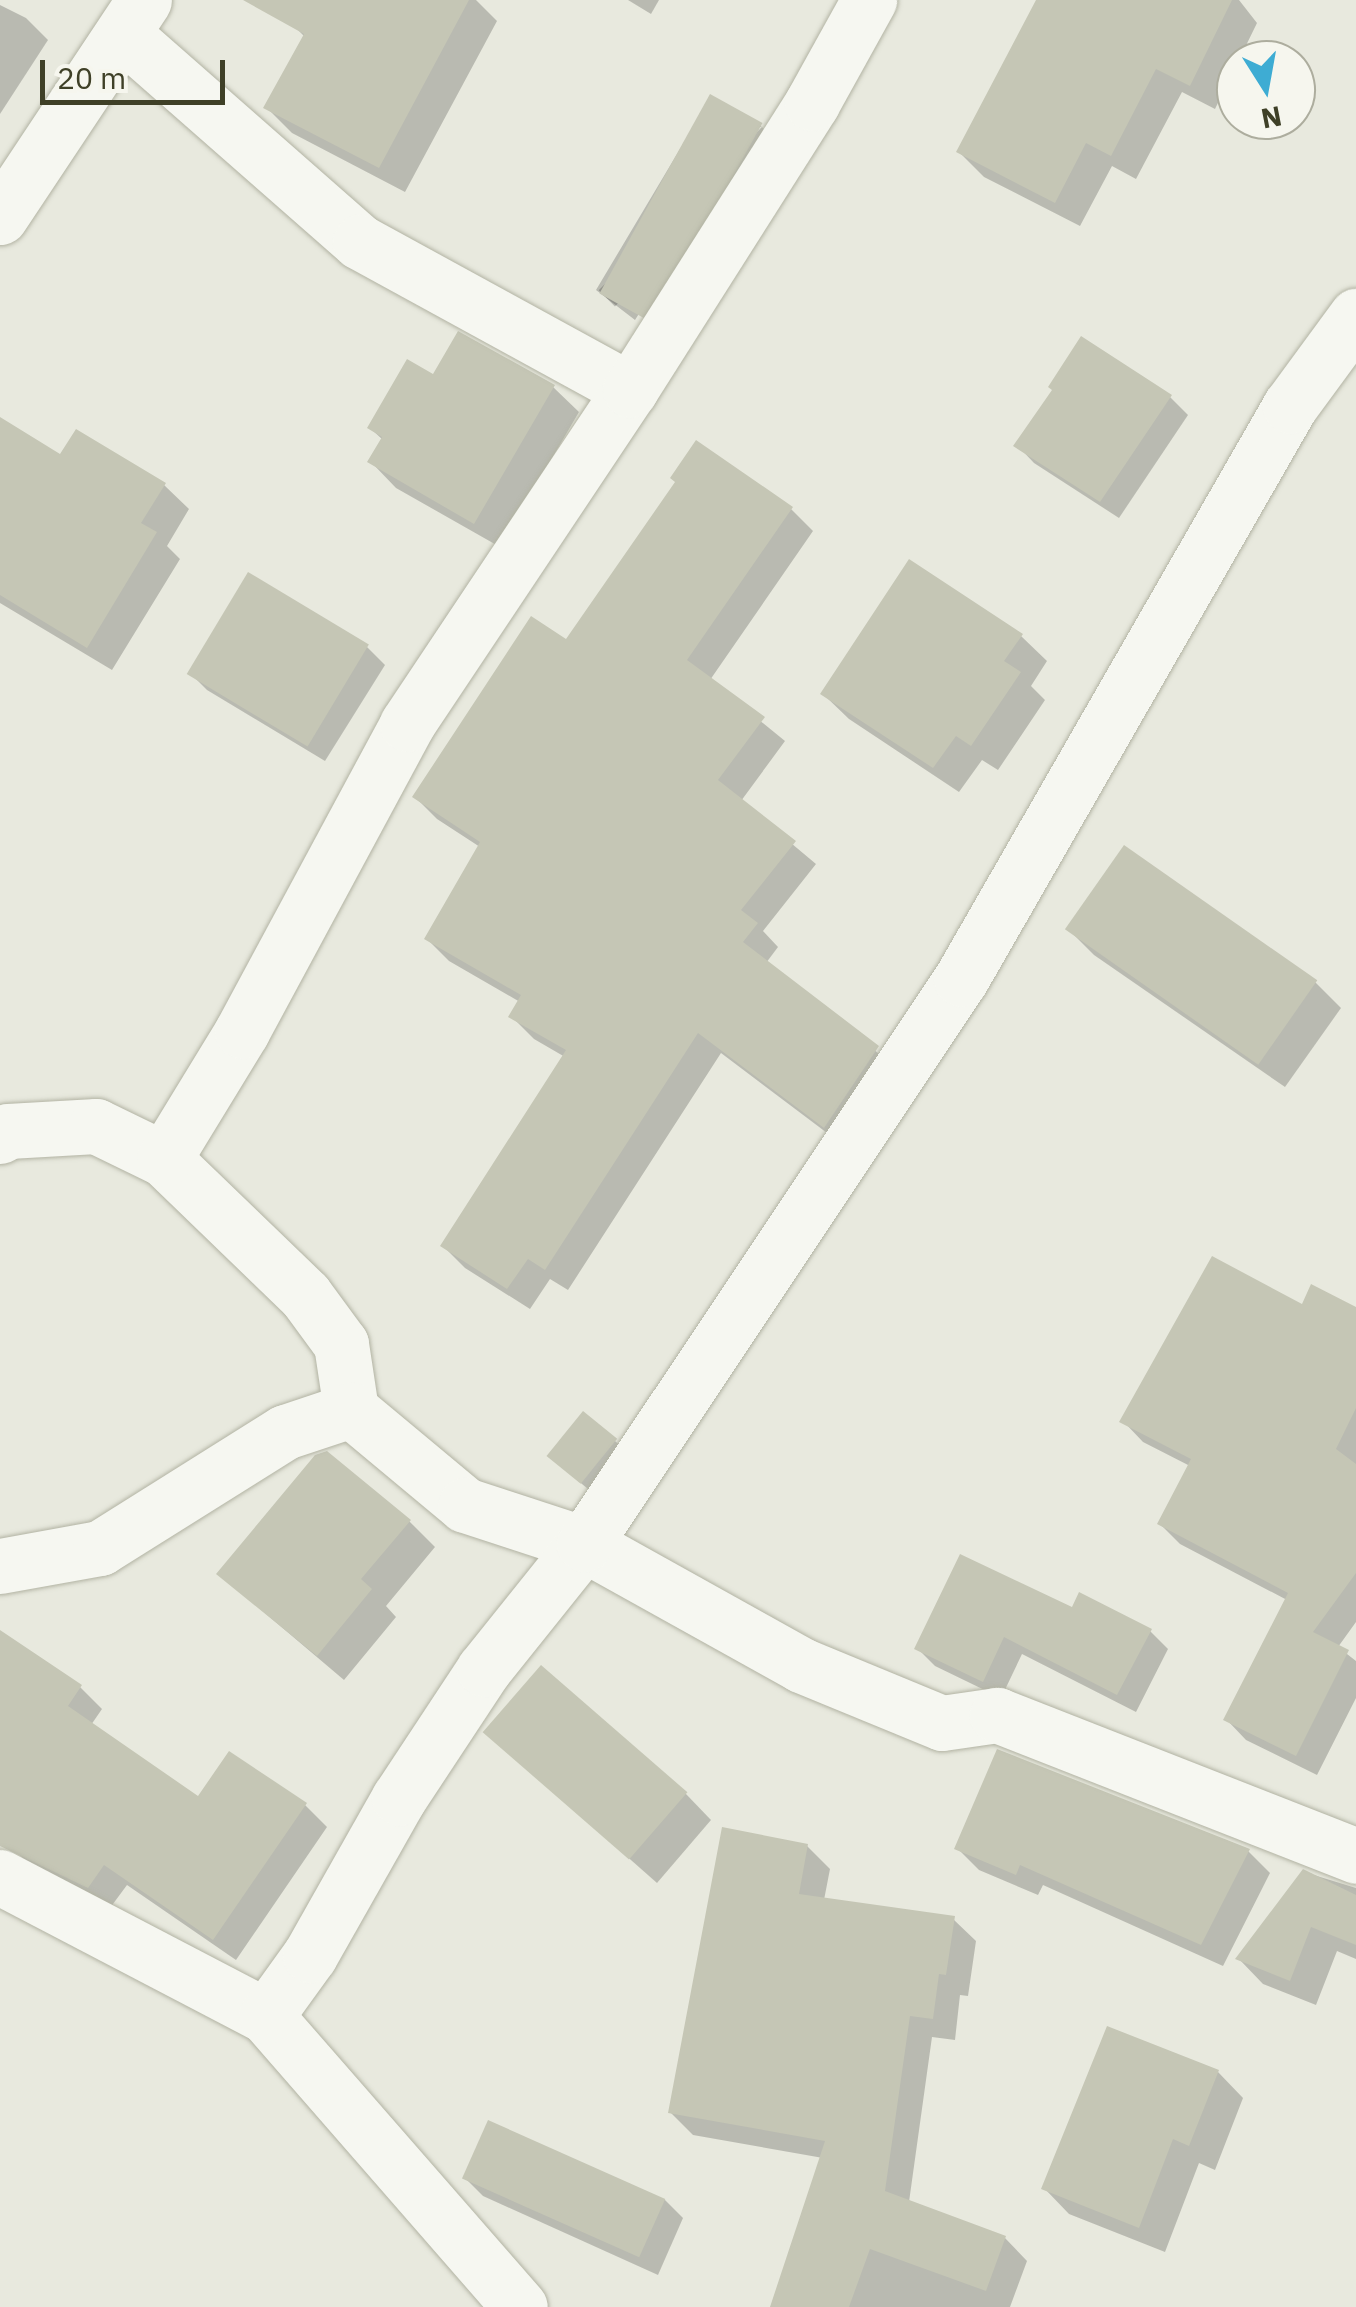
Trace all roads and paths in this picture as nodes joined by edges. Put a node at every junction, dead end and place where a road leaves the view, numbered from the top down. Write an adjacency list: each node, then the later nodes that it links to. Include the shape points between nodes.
1 (869, 0): 5 (street, via 812,103)
2 (134, 17): 3 (street); 5 (street, via 360,242)
3 (0, 218)
4 (1356, 316): 9 (street, via 1290,406 961,979)
5 (630, 390): 7 (street, via 407,724 242,1031)
6 (0, 1136): 7 (street, via 96,1126)
7 (164, 1158): 8 (street, via 305,1295 342,1344)
8 (351, 1410): 9 (street, via 465,1505); 10 (street, via 285,1432 100,1548)
9 (584, 1544): 11 (street, via 800,1665 942,1724 997,1715); 13 (street, via 484,1669)
10 (0, 1566)
11 (1356, 1856)
12 (0, 1878): 13 (street)
13 (266, 2016): 14 (street)
14 (520, 2307)

